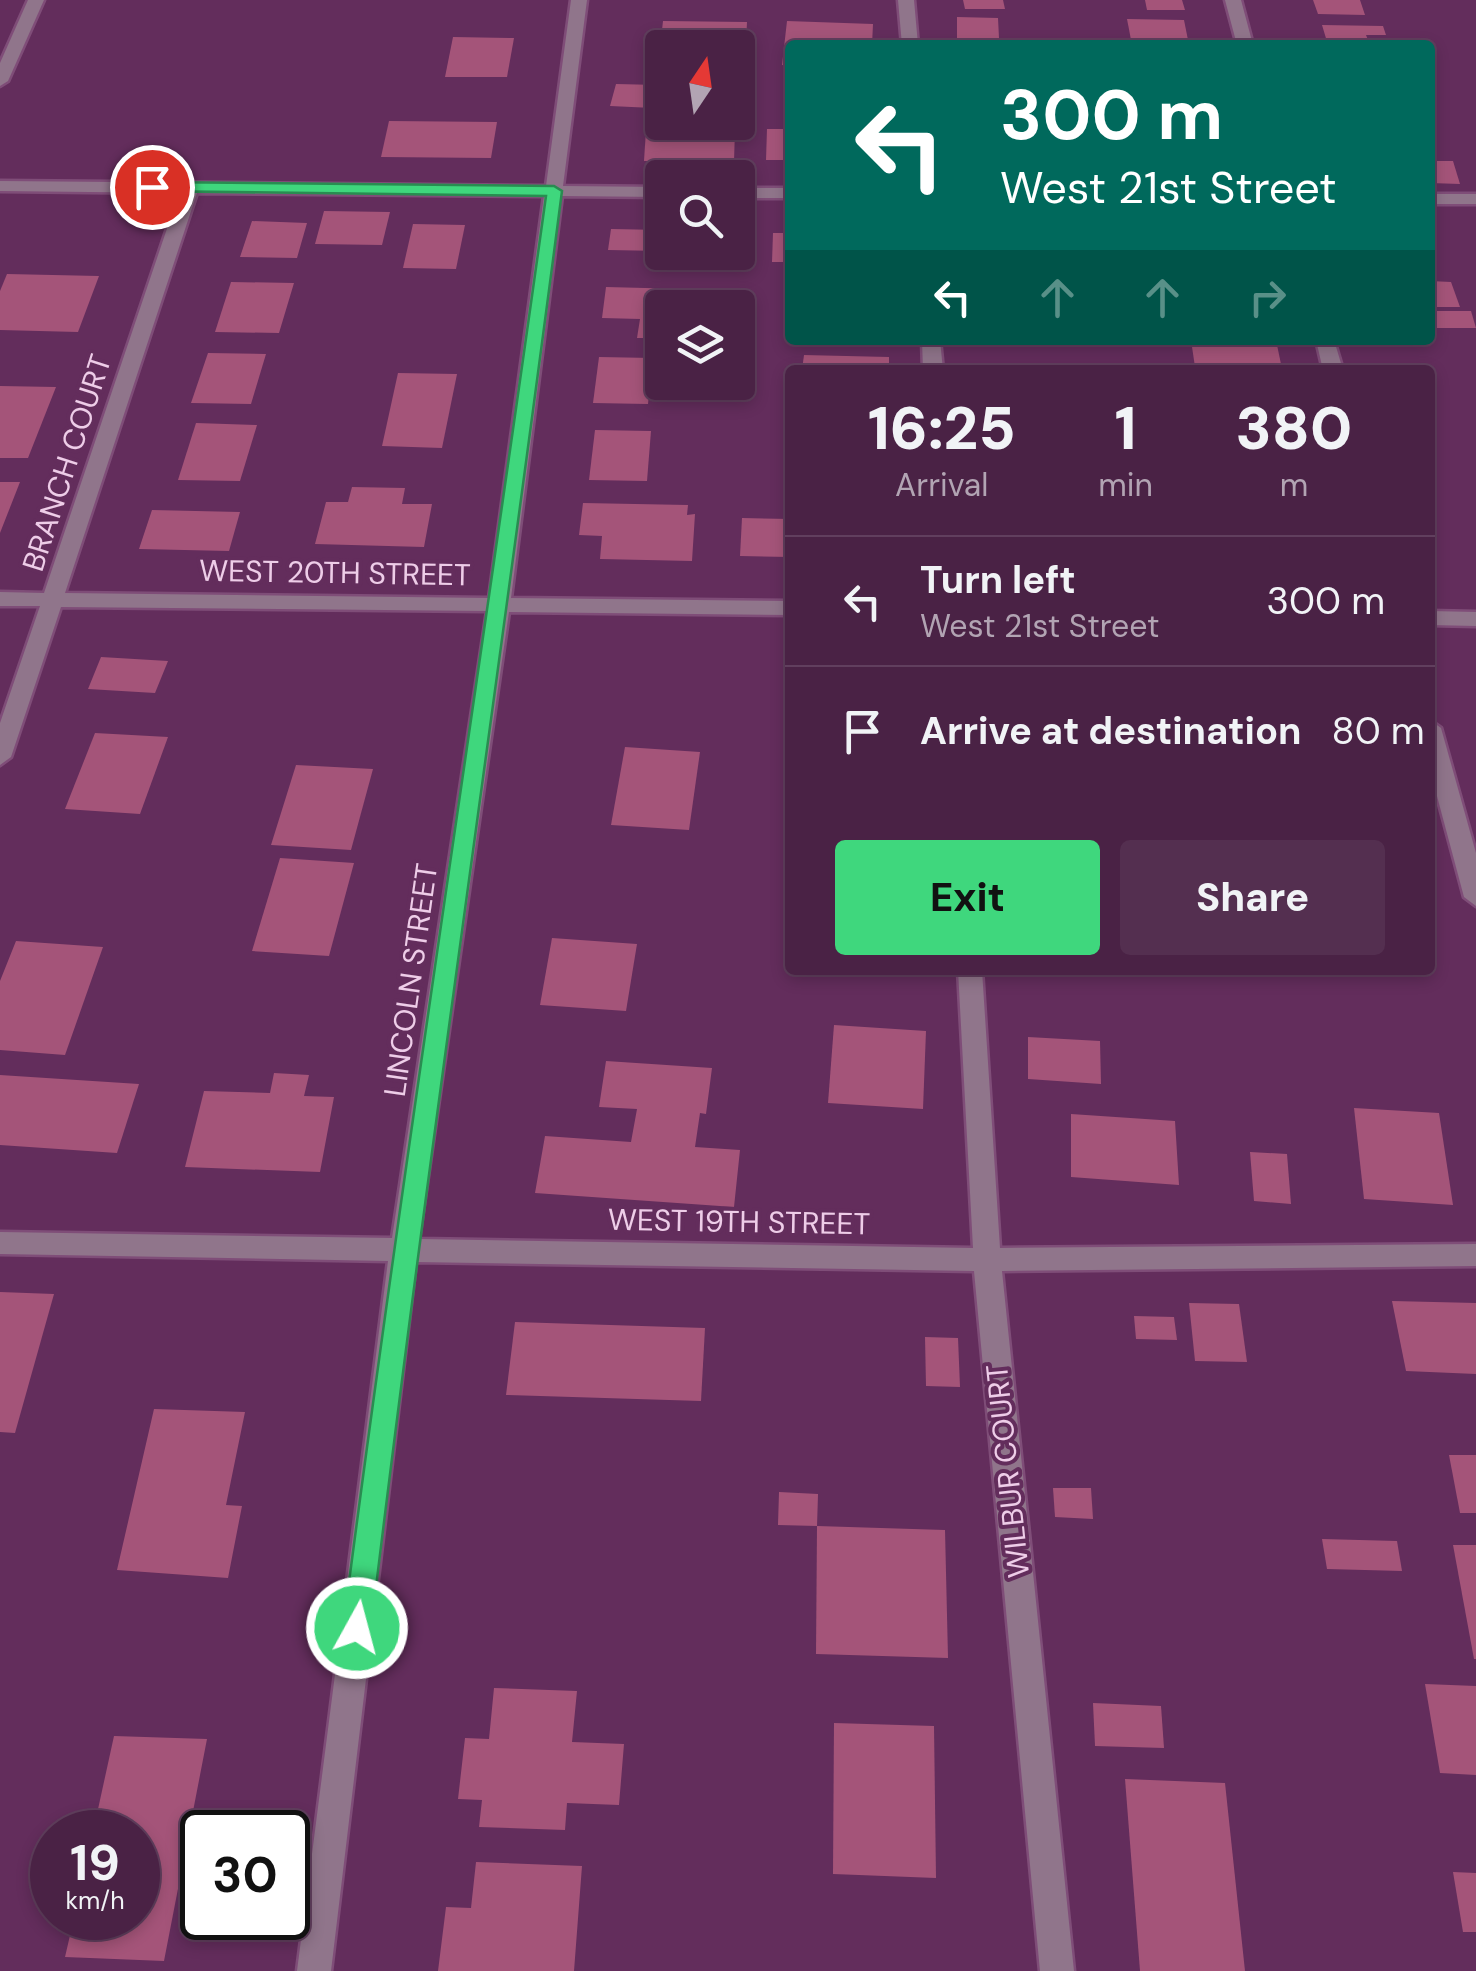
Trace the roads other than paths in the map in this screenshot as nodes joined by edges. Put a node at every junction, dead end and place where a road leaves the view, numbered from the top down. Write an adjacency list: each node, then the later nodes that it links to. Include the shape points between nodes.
1 (36, 0): 7 (street)
2 (580, 0): 11 (street, LINCOLN STREET)
3 (906, 0): 5 (street)
4 (1233, 0): 6 (street)
5 (910, 40)
6 (1245, 40)
7 (9, 43): 8 (street)
8 (0, 80)
9 (0, 186): 10 (street)
10 (190, 188): 11 (street); 18 (street, BRANCH COURT)
11 (554, 191): 12 (street); 19 (street, LINCOLN STREET)
12 (645, 192)
13 (755, 193): 14 (street)
14 (785, 193)
15 (1435, 199): 16 (street)
16 (1476, 199)
17 (0, 599): 18 (street, WEST 20TH STREET)
18 (53, 600): 19 (street, WEST 20TH STREET); 24 (street, BRANCH COURT)
19 (499, 606): 20 (street, WEST 20TH STREET); 28 (street, LINCOLN STREET)
20 (785, 608)
21 (1435, 618): 22 (street)
22 (1476, 618)
23 (1435, 746): 25 (street)
24 (0, 756)
25 (1476, 897)
26 (970, 975): 30 (street, WILBUR COURT)
27 (0, 1243): 28 (street, WEST 19TH STREET)
28 (404, 1248): 30 (street, WEST 19TH STREET); 31 (street, LINCOLN STREET)
29 (1476, 1255): 30 (street, WEST 19TH STREET)
30 (987, 1260): 32 (street, WILBUR COURT)
31 (314, 1971)
32 (1057, 1971)

